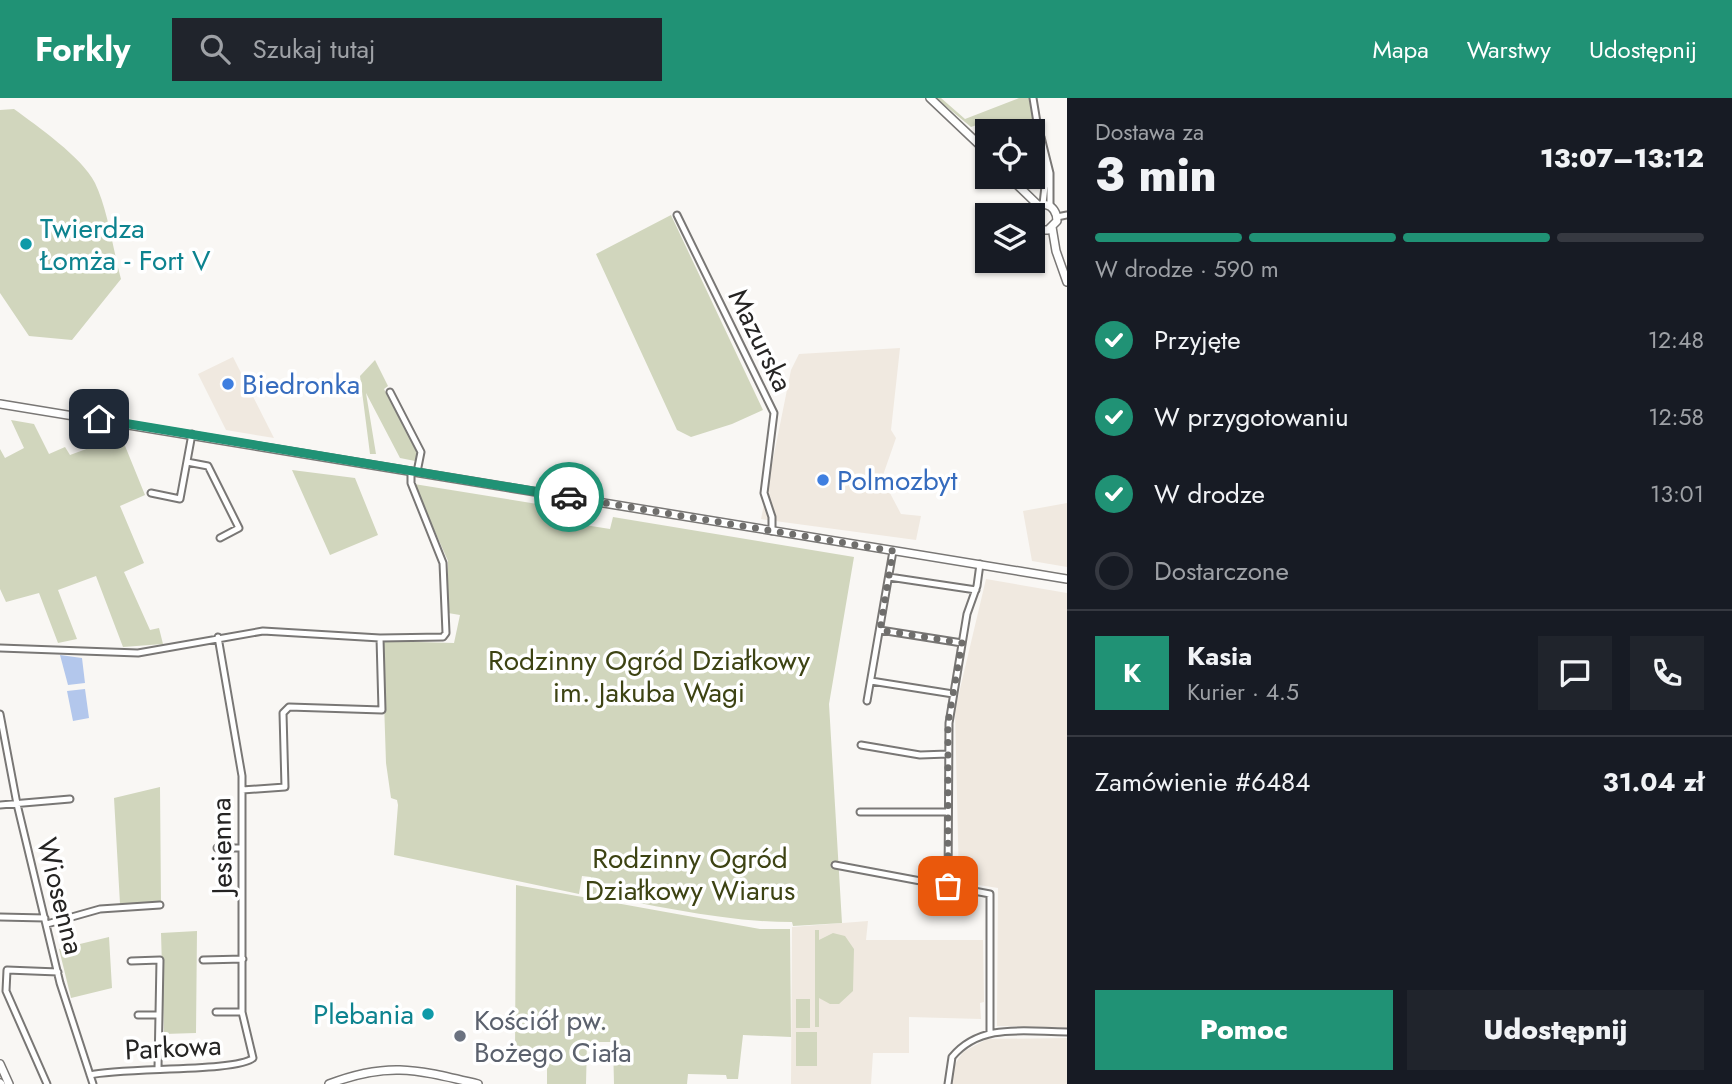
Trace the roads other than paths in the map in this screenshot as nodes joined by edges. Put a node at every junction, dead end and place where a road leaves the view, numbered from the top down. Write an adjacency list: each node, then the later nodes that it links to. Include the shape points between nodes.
1 (929, 98): 3 (main road)
2 (1033, 98): 6 (street, via 1050,173)
3 (975, 141)
4 (1020, 189): 5 (main road)
5 (1034, 203)
6 (1041, 203)
7 (1045, 211): 10 (main road)
8 (677, 215): 22 (street, Mazurska, via 774,413 764,493)
9 (1067, 215): 10 (street)
10 (1057, 217): 11 (main road)
11 (1052, 228): 12 (main road); 14 (main road)
12 (1045, 230)
13 (1045, 233): 14 (main road)
14 (1056, 251): 15 (main road)
15 (1067, 282)
16 (390, 392): 20 (street, via 421,452)
17 (0, 404): 18 (main road)
18 (192, 434): 19 (street); 20 (main road)
19 (187, 462): 21 (street, via 180,499); 23 (street, via 208,466 239,528)
20 (414, 472): 22 (main road); 31 (street, via 411,483 443,563 446,633 437,639)
21 (151, 493)
22 (772, 531): 24 (main road)
23 (220, 538)
24 (893, 551): 25 (main road); 26 (street)
25 (980, 564): 27 (main road); 28 (street)
26 (889, 577): 28 (street); 29 (street)
27 (1067, 579)
28 (976, 590): 32 (street)
29 (880, 630): 32 (street); 34 (street)
30 (218, 638): 31 (street, via 264,631); 33 (street, via 138,653); 40 (street, Jesienna)
31 (380, 638): 40 (street, via 382,710 289,707 283,713 285,787)
32 (962, 643): 35 (street)
33 (0, 648)
34 (871, 681): 35 (street); 36 (street)
35 (953, 694): 39 (street)
36 (867, 701)
37 (0, 714): 42 (street, Wiosenna)
38 (860, 744): 39 (street, via 920,755)
39 (948, 754): 45 (street)
40 (242, 790): 47 (street, Jesienna)
41 (70, 799): 42 (street)
42 (17, 804): 43 (street); 52 (street, Wiosenna)
43 (0, 805)
44 (860, 812): 45 (street)
45 (948, 812): 49 (street)
46 (217, 848): 47 (street)
47 (242, 848): 53 (street, Jesienna)
48 (835, 865): 49 (street)
49 (948, 886): 61 (street, via 990,894)
50 (160, 905): 52 (street, via 100,909)
51 (0, 917): 52 (street)
52 (46, 921): 56 (street, Wiosenna)
53 (243, 959): 54 (street); 58 (street, Jesienna)
54 (203, 960)
55 (131, 961): 60 (street, via 160,960)
56 (58, 972): 66 (street, Wiosenna); 69 (street, via 7,970 6,991)
57 (216, 1012): 58 (street)
58 (242, 1012): 63 (street, Jesienna)
59 (138, 1015): 60 (street)
60 (159, 1015): 65 (street)
61 (990, 1032): 62 (street); 73 (street, via 952,1057)
62 (1067, 1032)
63 (253, 1055): 65 (street, Parkowa, via 250,1062 239,1065)
64 (0, 1064): 68 (main road)
65 (158, 1068): 66 (street, Parkowa)
66 (90, 1075): 70 (street, Wiosenna)
67 (456, 1082): 71 (main road, via 396,1068 371,1070); 72 (main road)
68 (9, 1084)
69 (47, 1084)
70 (93, 1084)
71 (329, 1084)
72 (478, 1084)
73 (948, 1084)

